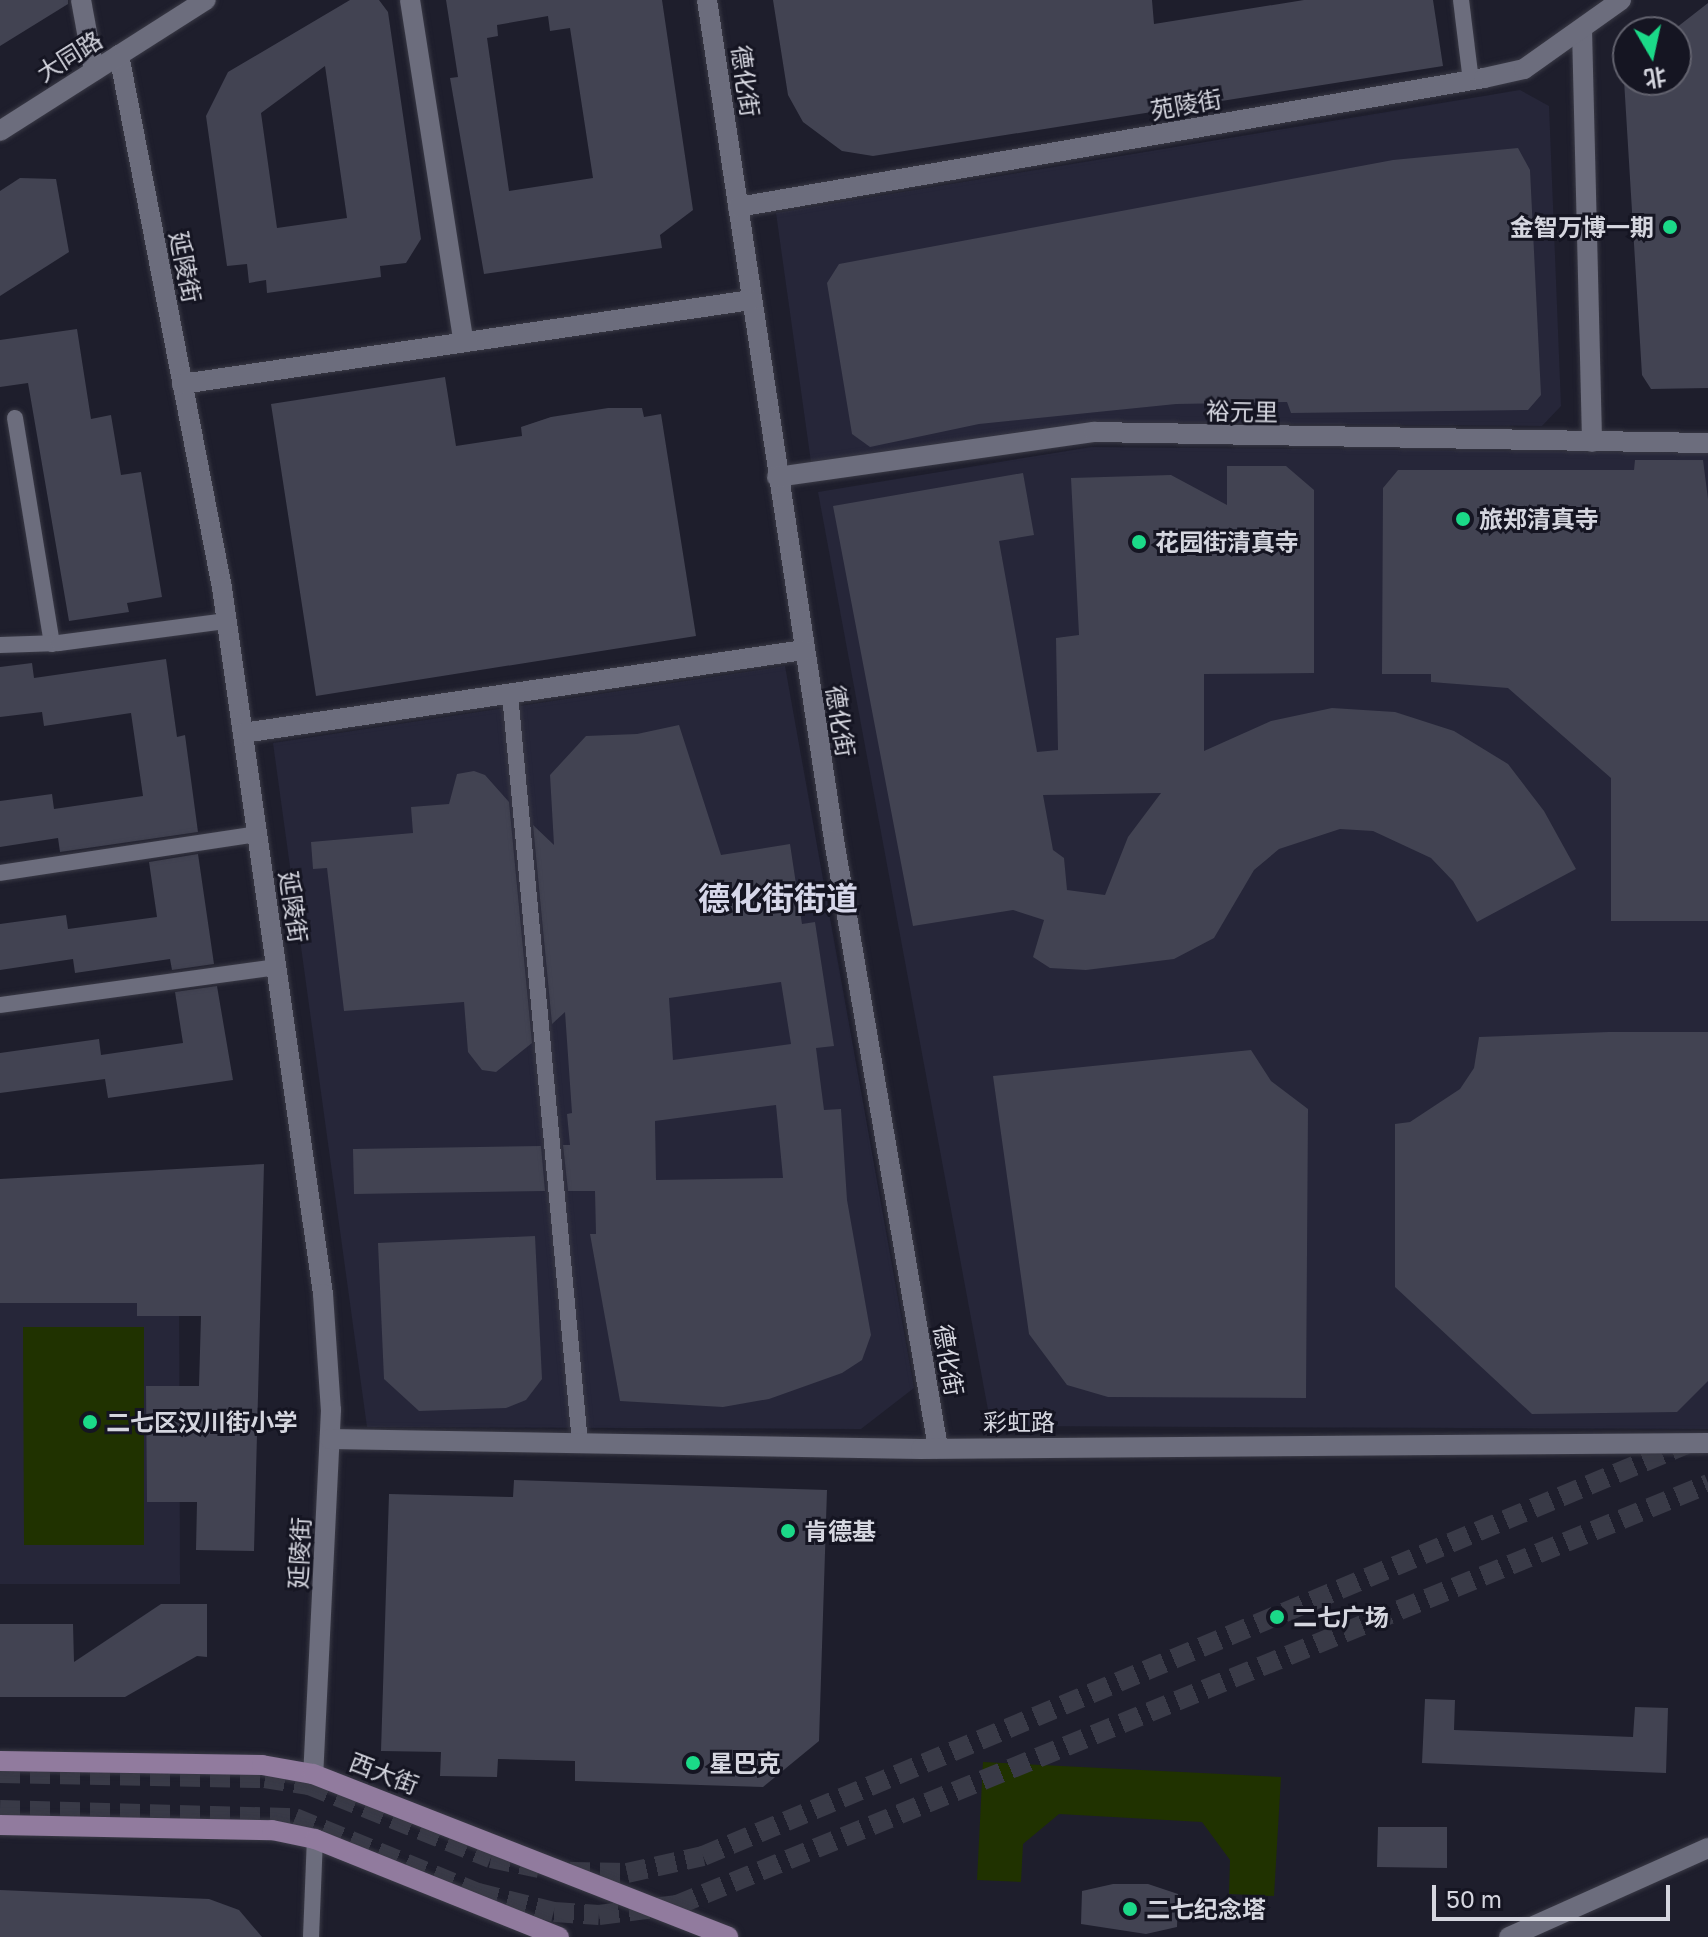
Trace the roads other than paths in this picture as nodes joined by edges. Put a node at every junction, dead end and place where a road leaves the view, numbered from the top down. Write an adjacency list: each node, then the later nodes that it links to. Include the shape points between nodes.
1 (81, 0): 9 (street)
2 (206, 0): 8 (street, 大同路)
3 (410, 0): 14 (street)
4 (707, 0): 12 (street, 德化街)
5 (1461, 0): 10 (lane)
6 (1621, 0): 7 (street, 苑陵街)
7 (1582, 30): 10 (street, 苑陵街, via 1524,69); 17 (street)
8 (119, 55): 9 (street, 大同路); 15 (street, 延陵街)
9 (94, 71): 11 (street, 大同路)
10 (1471, 81): 12 (street, 苑陵街)
11 (0, 131)
12 (738, 207): 13 (street, 德化街)
13 (751, 300): 14 (street); 19 (street, 德化街)
14 (463, 340): 15 (street)
15 (182, 384): 20 (street, 延陵街)
16 (15, 418): 21 (lane)
17 (1592, 442): 18 (street, 裕元里); 19 (street, 裕元里, via 1094,432)
18 (1708, 443)
19 (777, 477): 23 (street, 德化街)
20 (227, 621): 21 (lane); 25 (street, 延陵街)
21 (52, 644): 22 (lane)
22 (0, 645)
23 (804, 650): 24 (street); 33 (street, 德化街)
24 (510, 694): 25 (street); 31 (lane)
25 (243, 733): 26 (street, 延陵街)
26 (257, 834): 27 (lane); 28 (street, 延陵街)
27 (0, 873)
28 (276, 967): 29 (lane); 30 (street, 延陵街, via 323,1294)
29 (0, 1005)
30 (330, 1439): 31 (street, 彩虹路); 35 (street, 延陵街)
31 (580, 1443): 33 (street, 彩虹路)
32 (1708, 1443): 33 (street, 彩虹路)
33 (938, 1448)
34 (0, 1761): 35 (street, 西大街, via 262,1765)
35 (313, 1774): 41 (street, 西大街)
36 (0, 1825): 37 (street, via 272,1830)
37 (315, 1839): 39 (lane); 40 (street)
38 (1708, 1848): 42 (street)
39 (311, 1937)
40 (559, 1937)
41 (728, 1937)
42 (1509, 1937)

